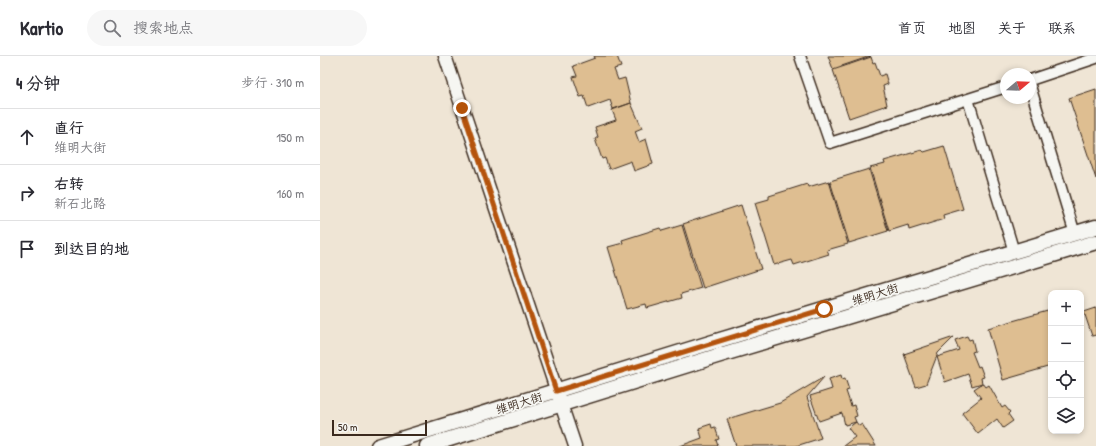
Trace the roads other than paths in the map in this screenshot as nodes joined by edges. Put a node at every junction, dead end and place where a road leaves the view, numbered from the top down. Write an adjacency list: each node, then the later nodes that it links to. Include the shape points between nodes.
1 (445, 56): 12 (street)
2 (800, 56): 6 (street, via 830,143)
3 (1096, 58): 4 (street)
4 (1036, 78)
5 (1000, 89): 6 (street)
6 (968, 99): 11 (street)
7 (1035, 104): 9 (street)
8 (1096, 227): 9 (main road, 维明大街)
9 (1075, 234): 11 (main road, 维明大街)
10 (1096, 242): 12 (main road, 维明大街)
11 (1014, 252): 12 (main road, 维明大街)
12 (559, 398): 13 (main road, 维明大街); 14 (main road, 维明大街); 15 (street)
13 (378, 446)
14 (427, 446)
15 (575, 446)

